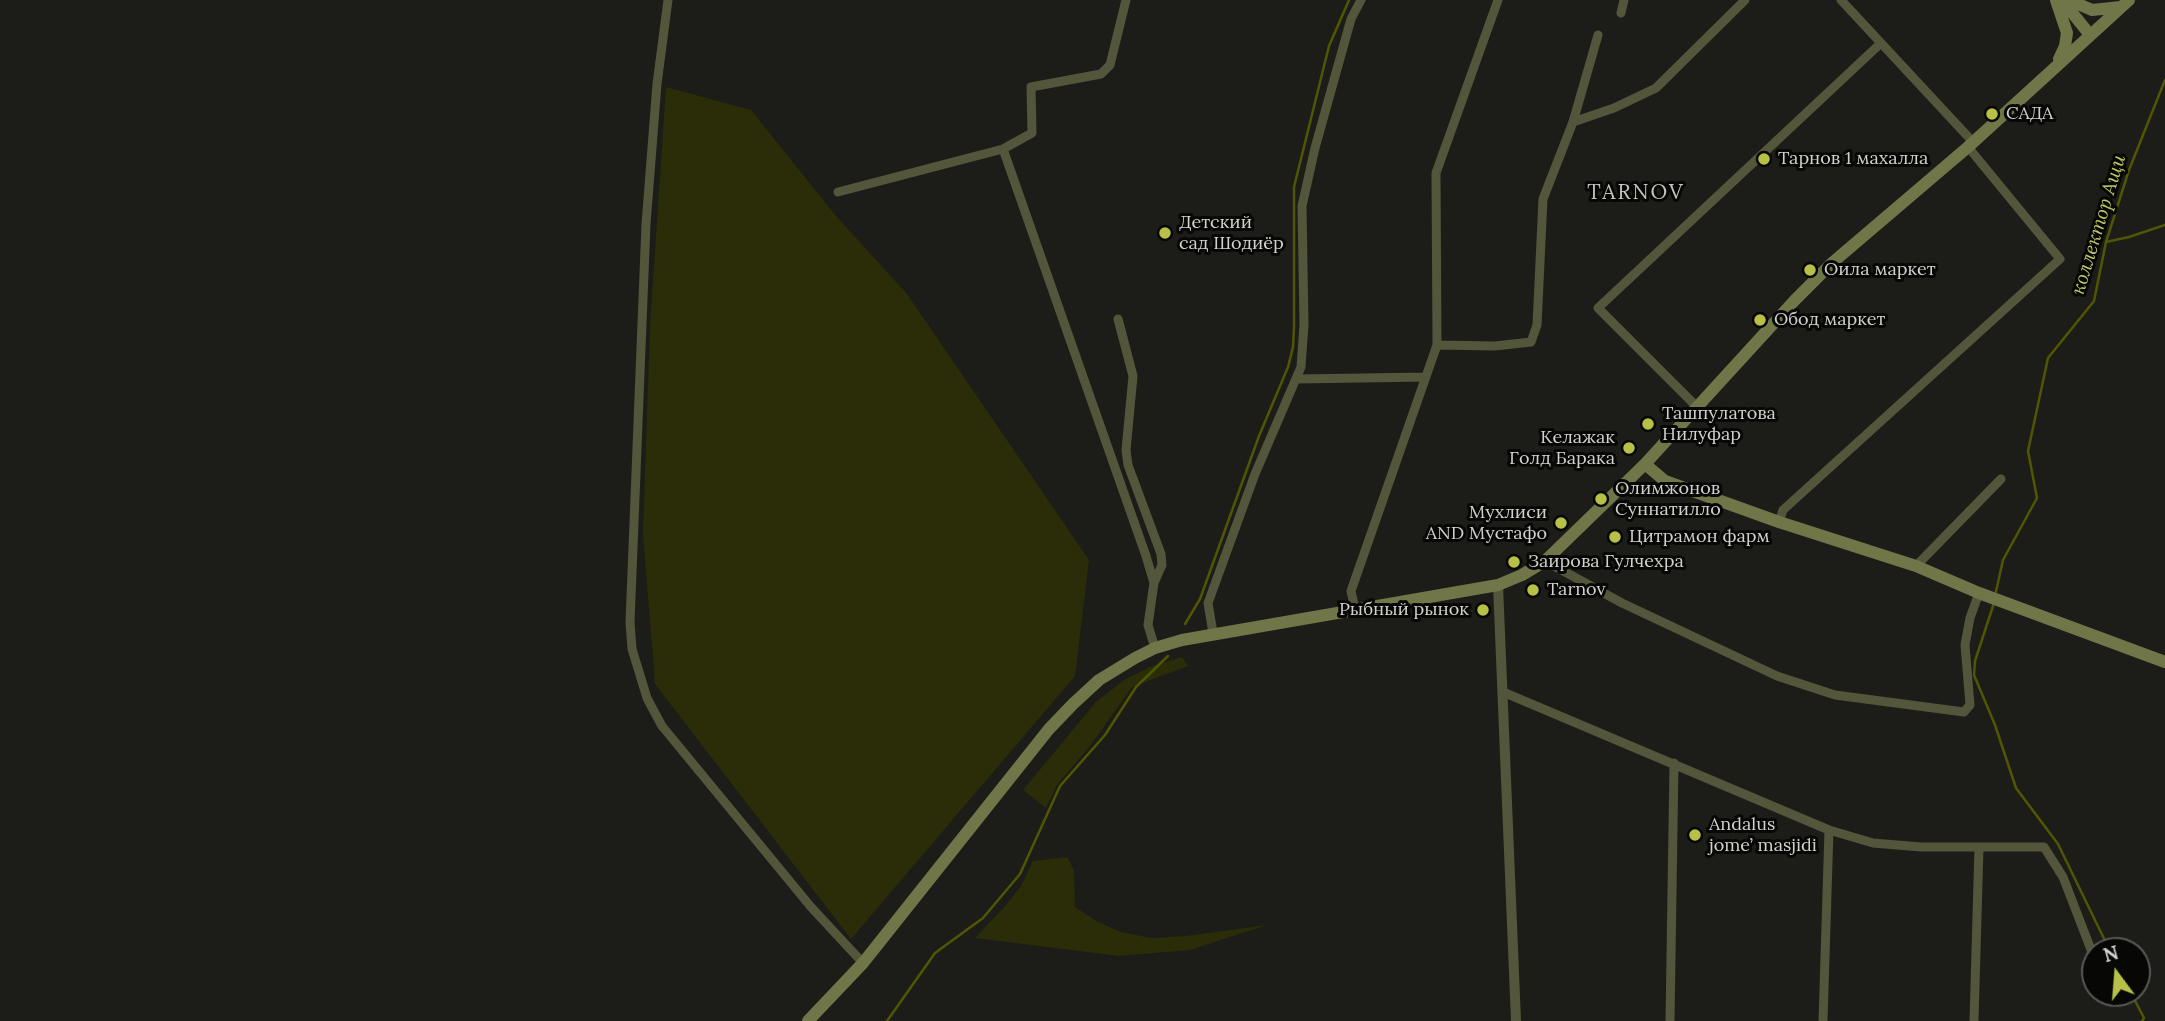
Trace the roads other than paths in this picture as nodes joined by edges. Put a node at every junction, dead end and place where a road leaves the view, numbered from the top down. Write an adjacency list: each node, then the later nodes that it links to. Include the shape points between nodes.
1 (668, 0): 43 (street, via 646,224 632,649 662,726 811,908)
2 (1125, 0): 19 (street, via 1110,65 1101,74 1031,88 1032,133)
3 (1361, 0): 24 (street, via 1302,206 1304,326)
4 (1498, 0): 22 (street, via 1436,173)
5 (1624, 0): 12 (street)
6 (1745, 0): 17 (street, via 1656,88)
7 (1841, 0): 15 (street)
8 (2056, 0): 16 (main road, via 2067,38)
9 (2062, 0): 14 (main road)
10 (2069, 0): 11 (main road, via 2092,10)
11 (2125, 4): 14 (main road)
12 (1622, 13)
13 (1598, 35): 17 (street)
14 (2090, 35): 16 (main road)
15 (1881, 43): 18 (street); 25 (street, via 1598,308)
16 (2053, 69): 18 (main road)
17 (1573, 122): 22 (street, via 1543,199 1537,326 1531,342)
18 (1970, 145): 25 (main road, via 1832,263); 28 (street, via 2060,259 1783,510)
19 (1003, 149): 20 (street); 31 (street)
20 (838, 192)
21 (1118, 319): 31 (street, via 1133,376 1128,465 1161,554 1162,565)
22 (1437, 345): 23 (street)
23 (1426, 377): 24 (street); 34 (street, via 1351,591)
24 (1297, 379): 35 (street, via 1255,474 1208,603)
25 (1696, 406): 26 (main road)
26 (1645, 464): 28 (main road, via 1665,481); 29 (main road)
27 (2001, 479): 30 (street)
28 (1779, 522): 30 (main road)
29 (1545, 561): 32 (main road); 33 (street, via 1777,676 1835,695 1964,712 1970,705 1965,645 1970,618)
30 (1916, 566): 33 (main road)
31 (1154, 583): 36 (street, via 1149,625)
32 (1498, 585): 34 (main road); 38 (street)
33 (1983, 594): 37 (main road)
34 (1355, 609): 35 (main road)
35 (1213, 633): 36 (main road)
36 (1155, 648): 43 (main road, via 1117,667 1065,712)
37 (2165, 662)
38 (1503, 692): 39 (street); 45 (street)
39 (1674, 763): 40 (street); 46 (street)
40 (1829, 830): 41 (street, via 1873,843); 47 (street)
41 (1979, 848): 42 (street, via 2044,848 2063,877); 48 (street)
42 (2086, 937)
43 (863, 962): 44 (main road)
44 (808, 1021)
45 (1516, 1021)
46 (1670, 1021)
47 (1823, 1021)
48 (1974, 1021)

